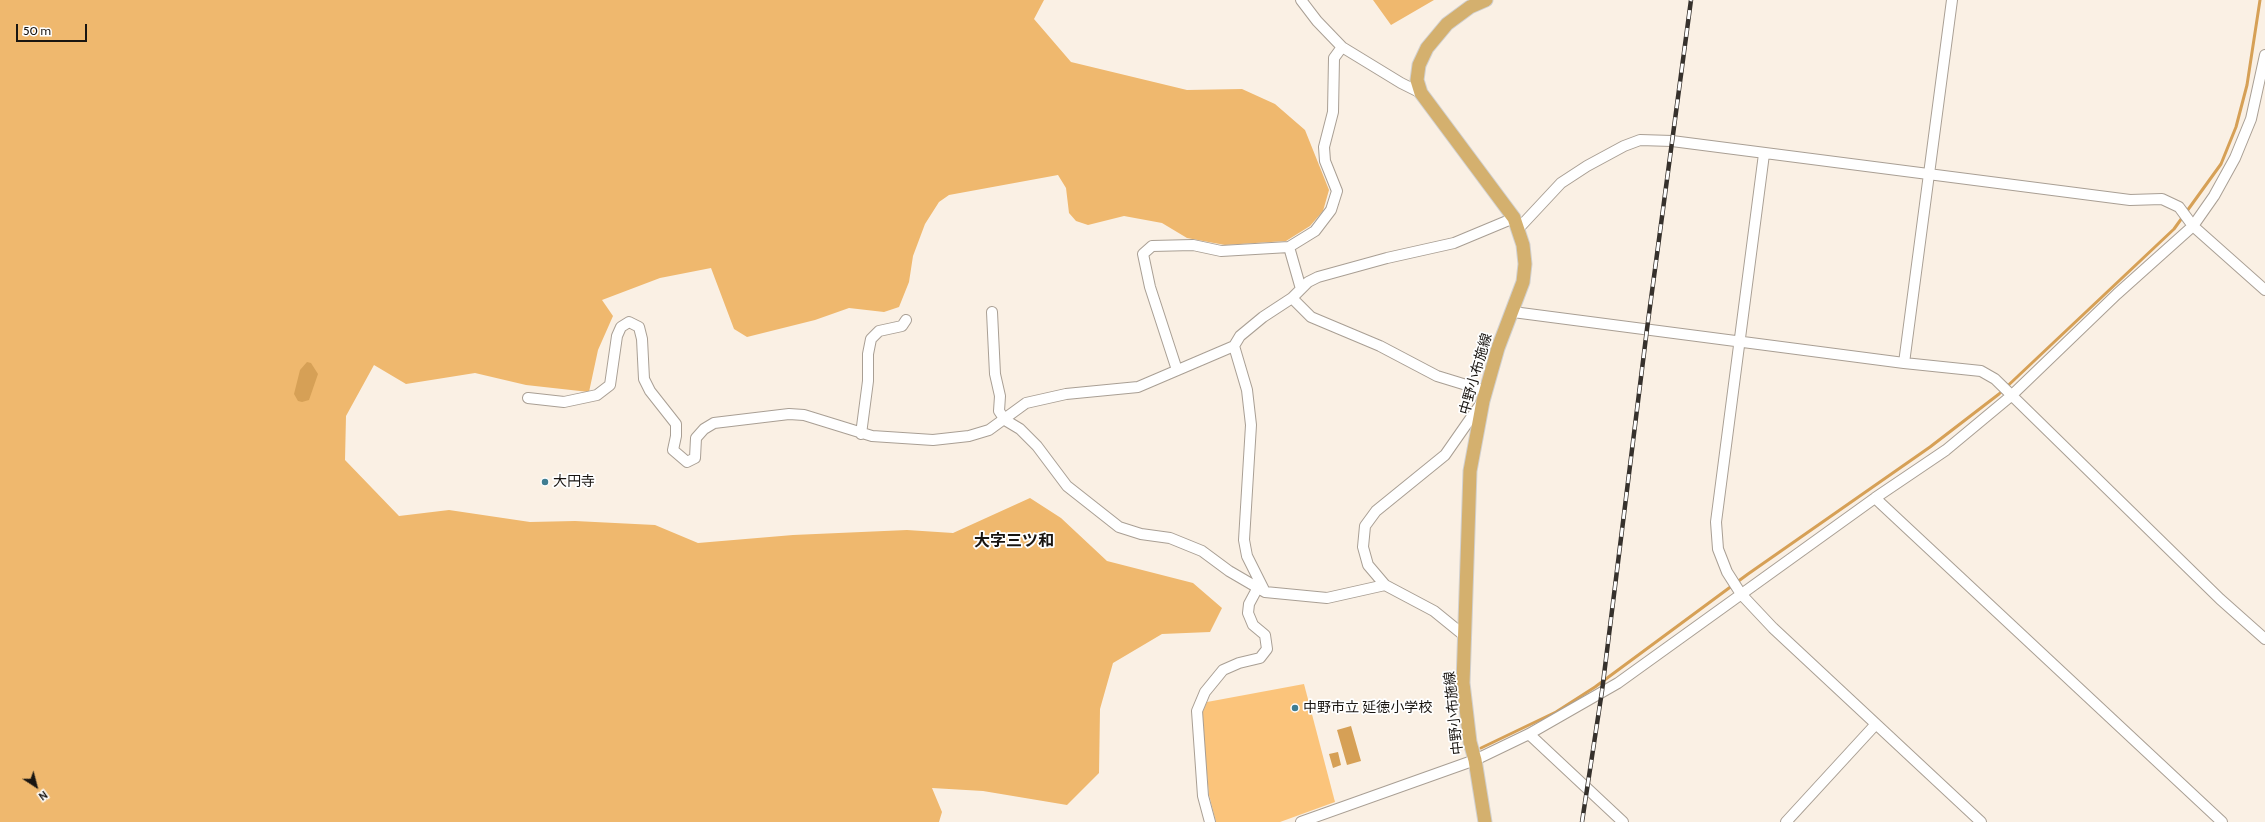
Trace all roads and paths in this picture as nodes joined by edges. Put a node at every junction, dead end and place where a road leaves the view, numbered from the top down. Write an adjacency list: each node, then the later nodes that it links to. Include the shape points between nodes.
1 (1301, 0): 4 (street)
2 (1486, 0): 6 (main road, 中野小布施線, via 1470,7 1447,24 1427,48 1419,65 1417,80)
3 (1952, 0): 8 (street)
4 (1342, 47): 6 (street); 11 (street, via 1334,58 1333,112 1324,147 1325,161 1337,191 1331,210 1315,231)
5 (2265, 55): 10 (street, via 2251,119 2235,158 2214,196)
6 (1421, 93): 9 (main road, 中野小布施線)
7 (1764, 154): 8 (street); 9 (street, via 1694,143 1640,140 1587,166 1561,183); 18 (street)
8 (1928, 174): 10 (street, via 2130,200 2162,199 2179,207); 20 (street)
9 (1516, 223): 12 (street, via 1454,243 1318,277); 16 (main road, 中野小布施線, via 1525,264 1523,282)
10 (2193, 226): 13 (street); 23 (street, via 2117,294)
11 (1289, 247): 12 (street); 21 (street, via 1220,251 1193,245 1152,246 1143,254 1150,287)
12 (1301, 289): 14 (street)
13 (2265, 290)
14 (1292, 298): 19 (street, via 1246,331); 22 (street, via 1311,317 1380,346 1437,376)
15 (992, 312): 25 (street, via 995,374 1000,396 999,411)
16 (1513, 312): 18 (street); 22 (main road, 中野小布施線, via 1498,348)
17 (906, 320): 26 (street, via 902,326 879,331 871,338)
18 (1738, 341): 20 (street); 30 (street, via 1716,522 1718,549 1727,572)
19 (1234, 346): 21 (street); 29 (street, via 1247,390 1251,425 1244,540 1247,556)
20 (1904, 363): 23 (street, via 1981,371 1995,379)
21 (1176, 370): 25 (street, via 1138,387 1046,397 1026,403)
22 (1485, 396): 28 (street, via 1445,455 1376,511 1365,526 1363,547 1368,565); 31 (main road, 中野小布施線, via 1470,471)
23 (2011, 396): 27 (street, via 1946,450); 32 (street, via 2220,599)
24 (528, 398): 26 (street, via 564,402 597,395 610,385 617,336 621,327 629,322 639,327 644,379 650,392 676,424 673,450 686,462 695,458 696,438 714,423 789,414 804,415)
25 (1005, 420): 26 (street, via 990,430 969,436 933,440); 29 (street, via 1037,446 1067,486 1118,527 1141,534 1170,538 1202,552)
26 (861, 434)
27 (1875, 498): 30 (street); 42 (street)
28 (1385, 585): 29 (street, via 1327,598); 31 (street, via 1434,611)
29 (1261, 590): 36 (street, via 1249,604 1248,613 1253,625 1265,636 1267,649 1260,658 1223,670 1205,692 1197,711 1203,796)
30 (1741, 594): 33 (street, via 1773,628); 34 (street, via 1618,683)
31 (1466, 637): 35 (main road, 中野小布施線, via 1463,683 1470,742)
32 (2265, 639)
33 (1876, 724): 40 (street); 41 (street)
34 (1529, 734): 35 (street); 39 (street)
35 (1475, 760): 37 (street); 38 (main road, 中野小布施線)
36 (1210, 822)
37 (1301, 822)
38 (1485, 822)
39 (1623, 822)
40 (1786, 822)
41 (1981, 822)
42 (2222, 822)

